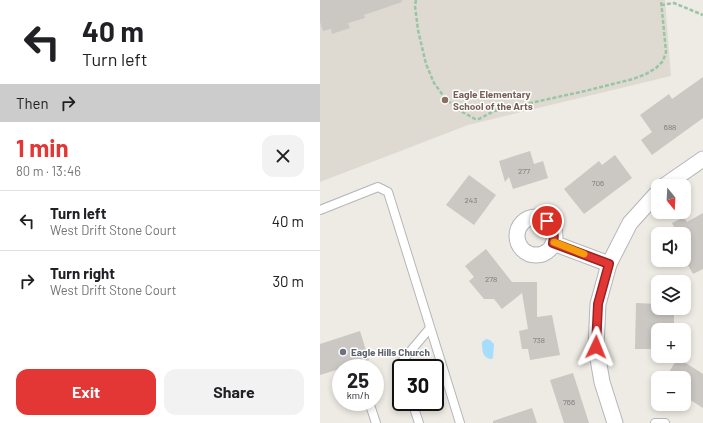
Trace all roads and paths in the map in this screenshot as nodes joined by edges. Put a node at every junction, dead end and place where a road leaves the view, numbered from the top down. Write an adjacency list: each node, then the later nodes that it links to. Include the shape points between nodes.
1 (416, 0): 3 (path, via 418,30 426,64 434,83 445,98 475,119 494,111 633,79 656,68 663,61 666,52)
2 (661, 0): 3 (path)
3 (661, 5): 4 (path, via 674,3)
4 (703, 15)
5 (703, 159): 6 (street)
6 (674, 179)
7 (651, 200): 10 (street, via 630,223)
8 (320, 210): 11 (lane, via 378,187 388,192)
9 (553, 243): 10 (street)
10 (609, 264): 18 (street, via 598,304 596,347 602,382)
11 (430, 328): 12 (lane); 17 (lane)
12 (404, 359)
13 (372, 411): 15 (lane)
14 (415, 411): 16 (lane)
15 (376, 423)
16 (419, 423)
17 (460, 423)
18 (615, 423)
19 (655, 423): 20 (lane)
20 (665, 423)

